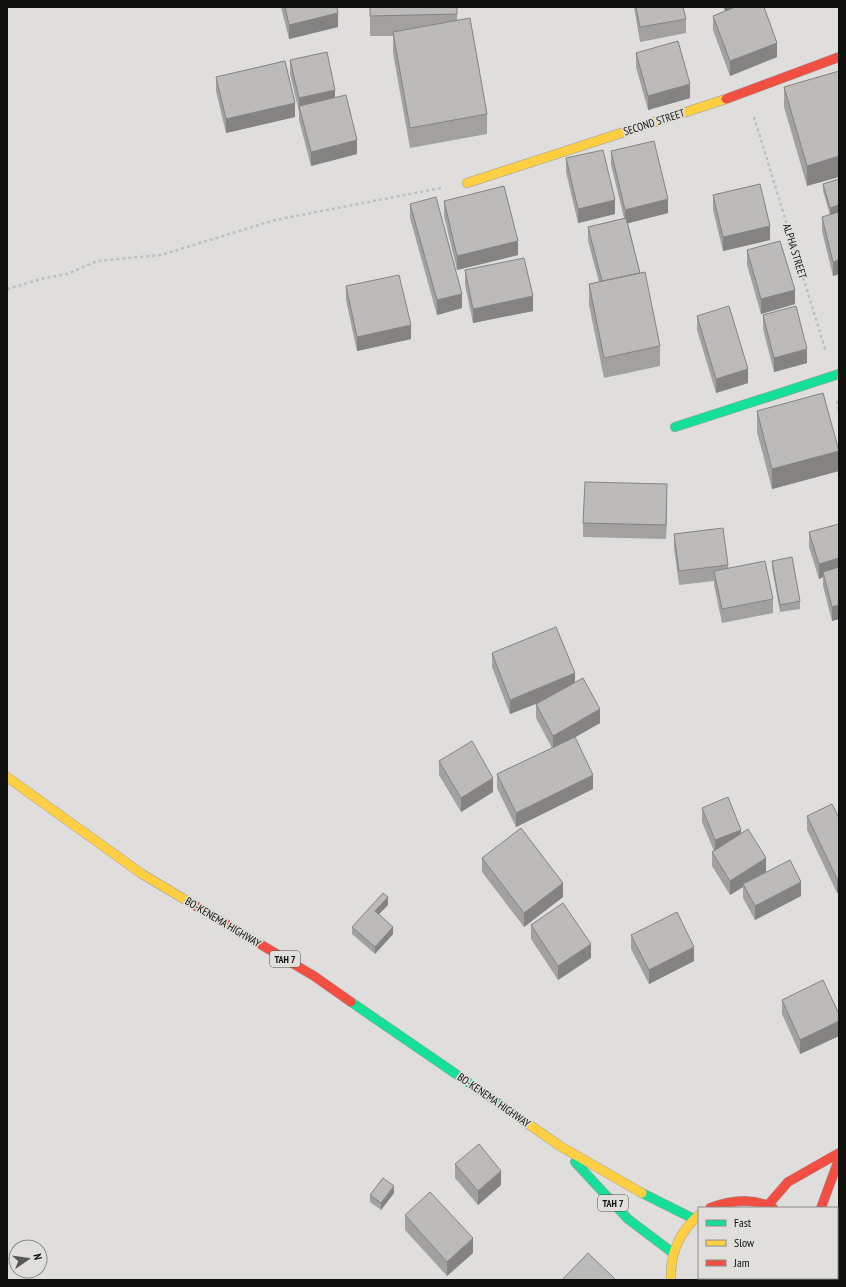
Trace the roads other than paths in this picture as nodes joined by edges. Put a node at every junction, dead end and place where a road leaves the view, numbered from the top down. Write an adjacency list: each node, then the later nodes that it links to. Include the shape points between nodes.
1 (839, 57): 2 (main road, SECOND STREET, via 747,92)
2 (467, 183)
3 (836, 375): 4 (main road)
4 (675, 427)
5 (7, 777): 6 (main road, BO-KENEMA HIGHWAY / TAH 7, via 142,874 314,976)
6 (560, 1146): 12 (main road, BO-KENEMA HIGHWAY / TAH 7, via 641,1192); 13 (main road, BO-KENEMA HIGHWAY / TAH 7, via 628,1219)
7 (839, 1152): 10 (main road, via 788,1182)
8 (839, 1159): 11 (main road)
9 (713, 1207): 10 (main road, via 729,1202 748,1201)
10 (771, 1207)
11 (821, 1207)
12 (696, 1217): 13 (main road, via 681,1235)
13 (673, 1253): 14 (main road)
14 (671, 1280)

